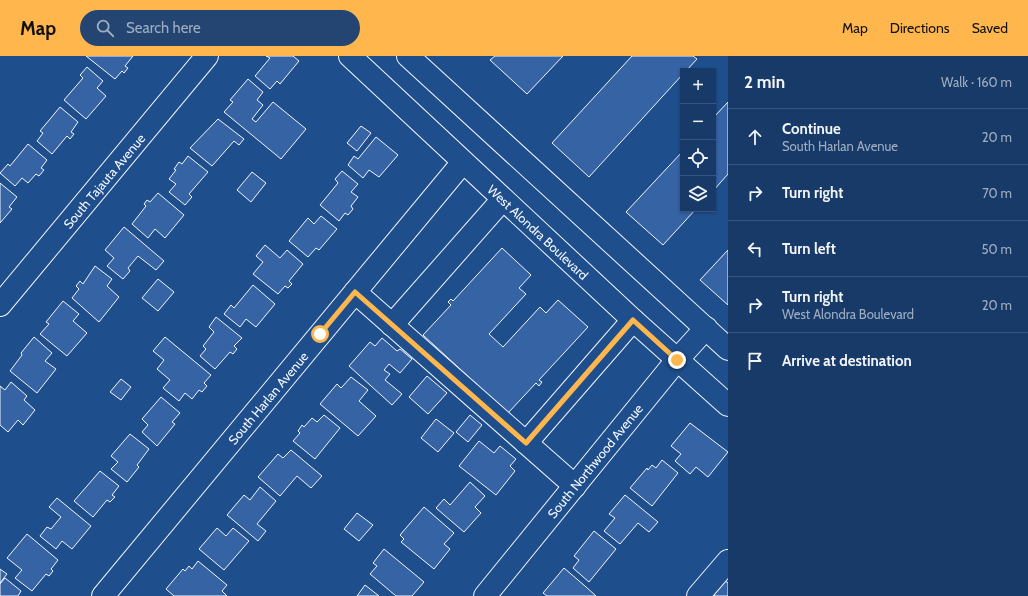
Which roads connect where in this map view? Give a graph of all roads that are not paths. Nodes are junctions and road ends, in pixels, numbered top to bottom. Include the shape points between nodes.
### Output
1 (207, 56) edge
2 (350, 56) edge
3 (408, 56) edge
4 (463, 162) junction
5 (503, 199) junction
6 (355, 292) junction
7 (0, 306) edge
8 (633, 320) junction
9 (392, 325) junction
10 (706, 328) junction
11 (728, 349) edge
12 (677, 360) junction
13 (728, 405) edge
14 (526, 443) junction
15 (575, 486) junction
16 (728, 561) edge
17 (104, 596) edge
18 (485, 596) edge
19 (698, 596) edge

1 - 7 street, South Tajauta Avenue
2 - 4 street, West Alondra Boulevard
3 - 10 street
4 - 5 street, West Alondra Boulevard
4 - 6 street, South Harlan Avenue
5 - 8 street, West Alondra Boulevard
5 - 9 street
6 - 9 street
6 - 17 street, South Harlan Avenue
8 - 12 street, West Alondra Boulevard
8 - 14 street
9 - 14 street
10 - 11 street
10 - 12 street, South Northwood Avenue
12 - 13 street, West Alondra Boulevard
12 - 15 street, South Northwood Avenue
14 - 15 street
15 - 18 street, South Northwood Avenue
16 - 19 street

